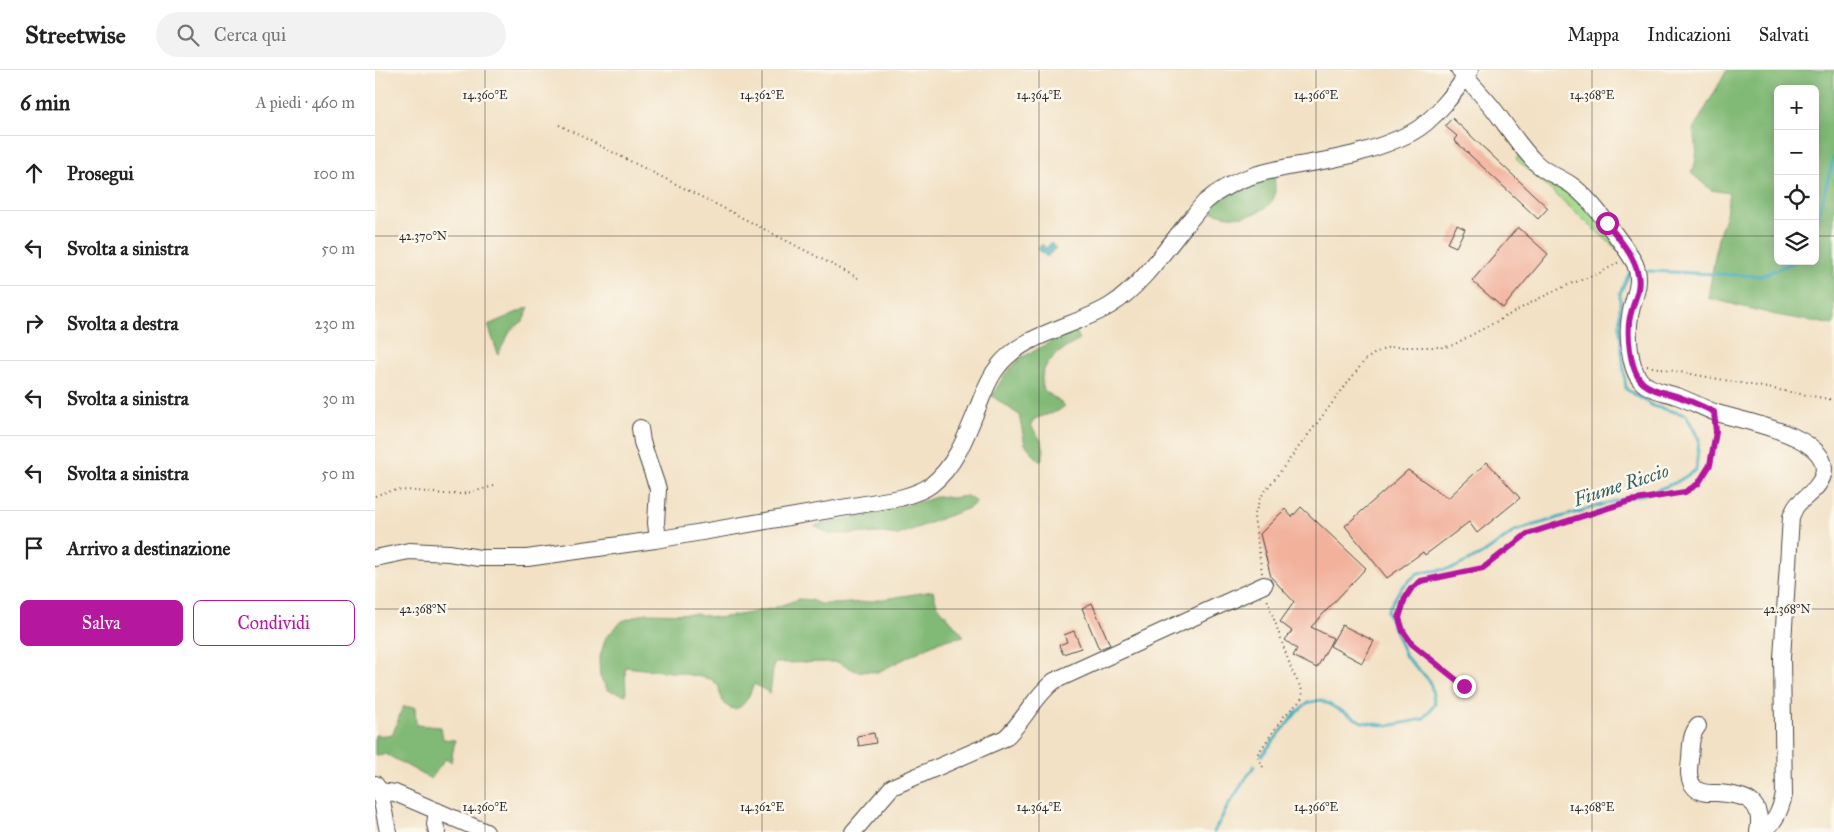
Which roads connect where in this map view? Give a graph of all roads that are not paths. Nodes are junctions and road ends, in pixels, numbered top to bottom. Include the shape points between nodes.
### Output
1 (1465, 72) edge
2 (640, 428) dead end
3 (658, 539) junction
4 (375, 558) edge
5 (1264, 585) road end
6 (1698, 726) dead end
7 (377, 787) edge
8 (437, 811) junction
9 (388, 832) edge
10 (437, 832) edge
11 (486, 832) edge
12 (853, 832) edge
13 (1759, 832) edge
14 (1763, 832) edge

1 - 3 street via 1432,117 1412,132 1358,153 1263,173 1236,182 1205,203 1144,275 1113,304 1025,344 997,367 955,458 930,486 900,498
1 - 14 street via 1524,150 1539,165 1573,186 1588,200 1632,260 1639,276 1629,327 1633,363 1641,382 1714,412 1782,432 1810,446 1823,462 1823,475 1817,486 1797,505 1791,517 1782,658 1784,795 1781,810
2 - 3 street via 658,489
3 - 4 street via 527,558 479,558 409,550
5 - 12 street via 1053,681 1041,691 1018,727 1005,738 892,786
6 - 13 street via 1693,732 1689,775 1694,788 1703,792 1734,794 1750,800 1757,807 1761,820
7 - 8 street
7 - 9 street
8 - 10 street
8 - 11 street

